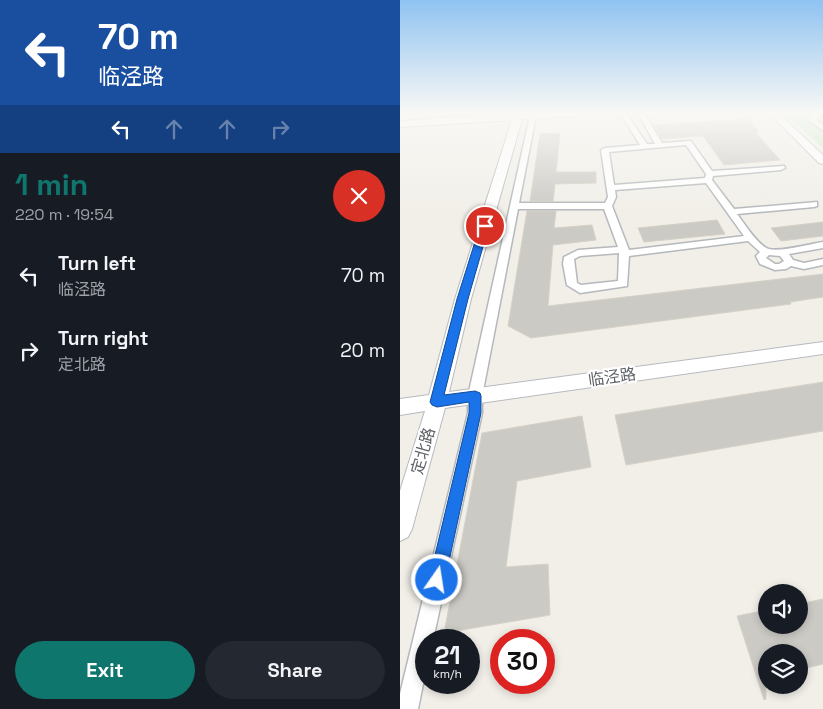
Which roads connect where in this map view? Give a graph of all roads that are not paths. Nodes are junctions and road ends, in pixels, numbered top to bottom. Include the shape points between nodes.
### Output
1 (509, 146) edge
2 (517, 146) edge
3 (652, 146) edge
4 (690, 146) edge
5 (808, 146) edge
6 (645, 147) joint
7 (823, 161) edge
8 (782, 168) dead end
9 (709, 177) junction
10 (611, 188) junction
11 (814, 204) dead end
12 (514, 206) junction
13 (608, 206) junction
14 (731, 212) junction
15 (750, 238) junction
16 (823, 245) edge
17 (624, 252) junction
18 (766, 252) junction
19 (780, 252) junction
20 (790, 262) junction
21 (823, 262) edge
22 (823, 348) edge
23 (475, 396) junction
24 (437, 402) junction
25 (400, 407) edge
26 (400, 529) edge
27 (407, 709) edge

1 - 24 street, 定北路 via 462,299
2 - 12 street
3 - 6 street
4 - 9 street
5 - 7 street
6 - 10 street via 605,150
8 - 9 street
9 - 10 street
9 - 14 street
10 - 13 street via 612,198
11 - 14 street
12 - 13 street
12 - 23 street
13 - 17 street
14 - 15 street
15 - 17 street
15 - 18 street
16 - 19 street
17 - 17 street via 623,284 580,289 572,286 569,257 578,253
18 - 19 street
18 - 20 street via 761,259 771,267 785,267
19 - 20 street
20 - 21 street via 804,266
22 - 23 street, 临泾路
23 - 24 street, 临泾路
23 - 27 street via 475,413
24 - 25 street, 临泾路
24 - 26 street, 定北路

